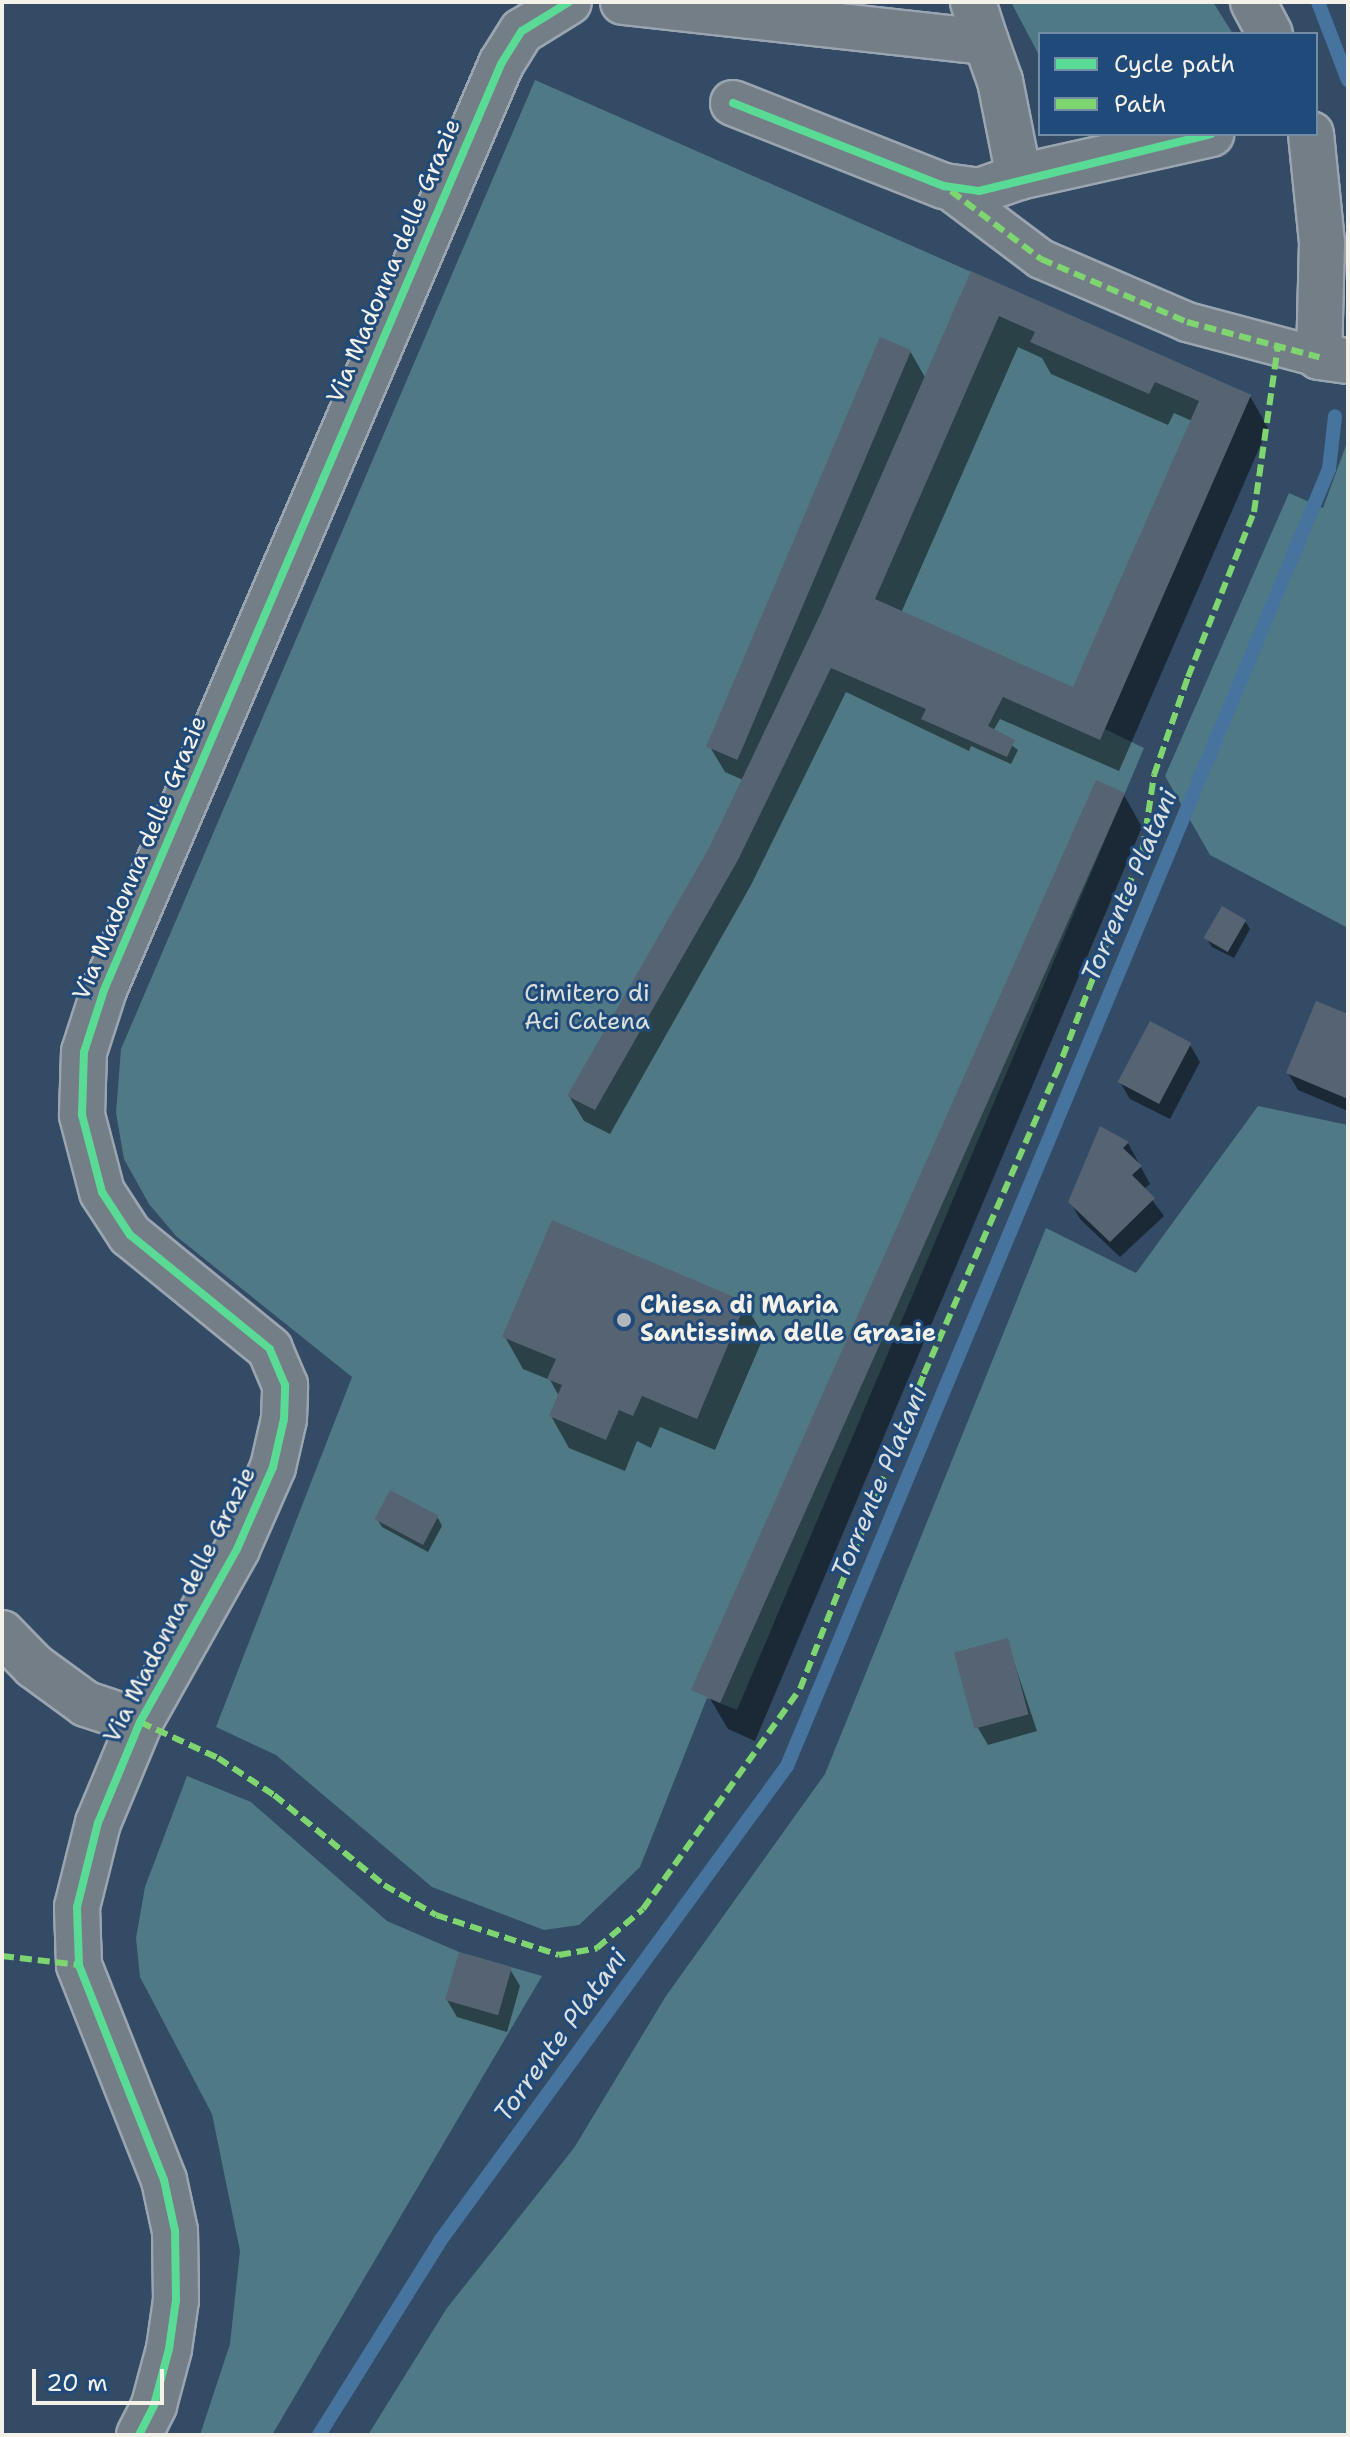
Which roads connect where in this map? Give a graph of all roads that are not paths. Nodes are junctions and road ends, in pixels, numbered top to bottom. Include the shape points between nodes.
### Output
1 (569, 2) edge
2 (623, 2) edge
3 (1253, 2) edge
4 (980, 22) edge
5 (1269, 32) edge
6 (733, 103) dead end
7 (1203, 136) edge
8 (1311, 136) edge
9 (1019, 177) junction
10 (944, 186) junction
11 (1334, 359) edge
12 (2, 1633) edge
13 (140, 1722) junction
14 (139, 2435) edge

1 - 13 street, Via Madonna delle Grazie via 522,31 501,64 104,990 84,1052 82,1115 102,1192 130,1235 270,1349 285,1385 273,1467 237,1549
2 - 4 street
3 - 5 street
4 - 9 street via 1000,81
6 - 10 street
7 - 9 street
8 - 11 street
9 - 10 street via 979,191
10 - 11 street via 1054,265 1187,322
12 - 13 street via 34,1666 86,1704
13 - 14 street, Via Madonna delle Grazie via 98,1823 77,1907 79,1965 164,2180 175,2231 176,2300 169,2349 154,2405

